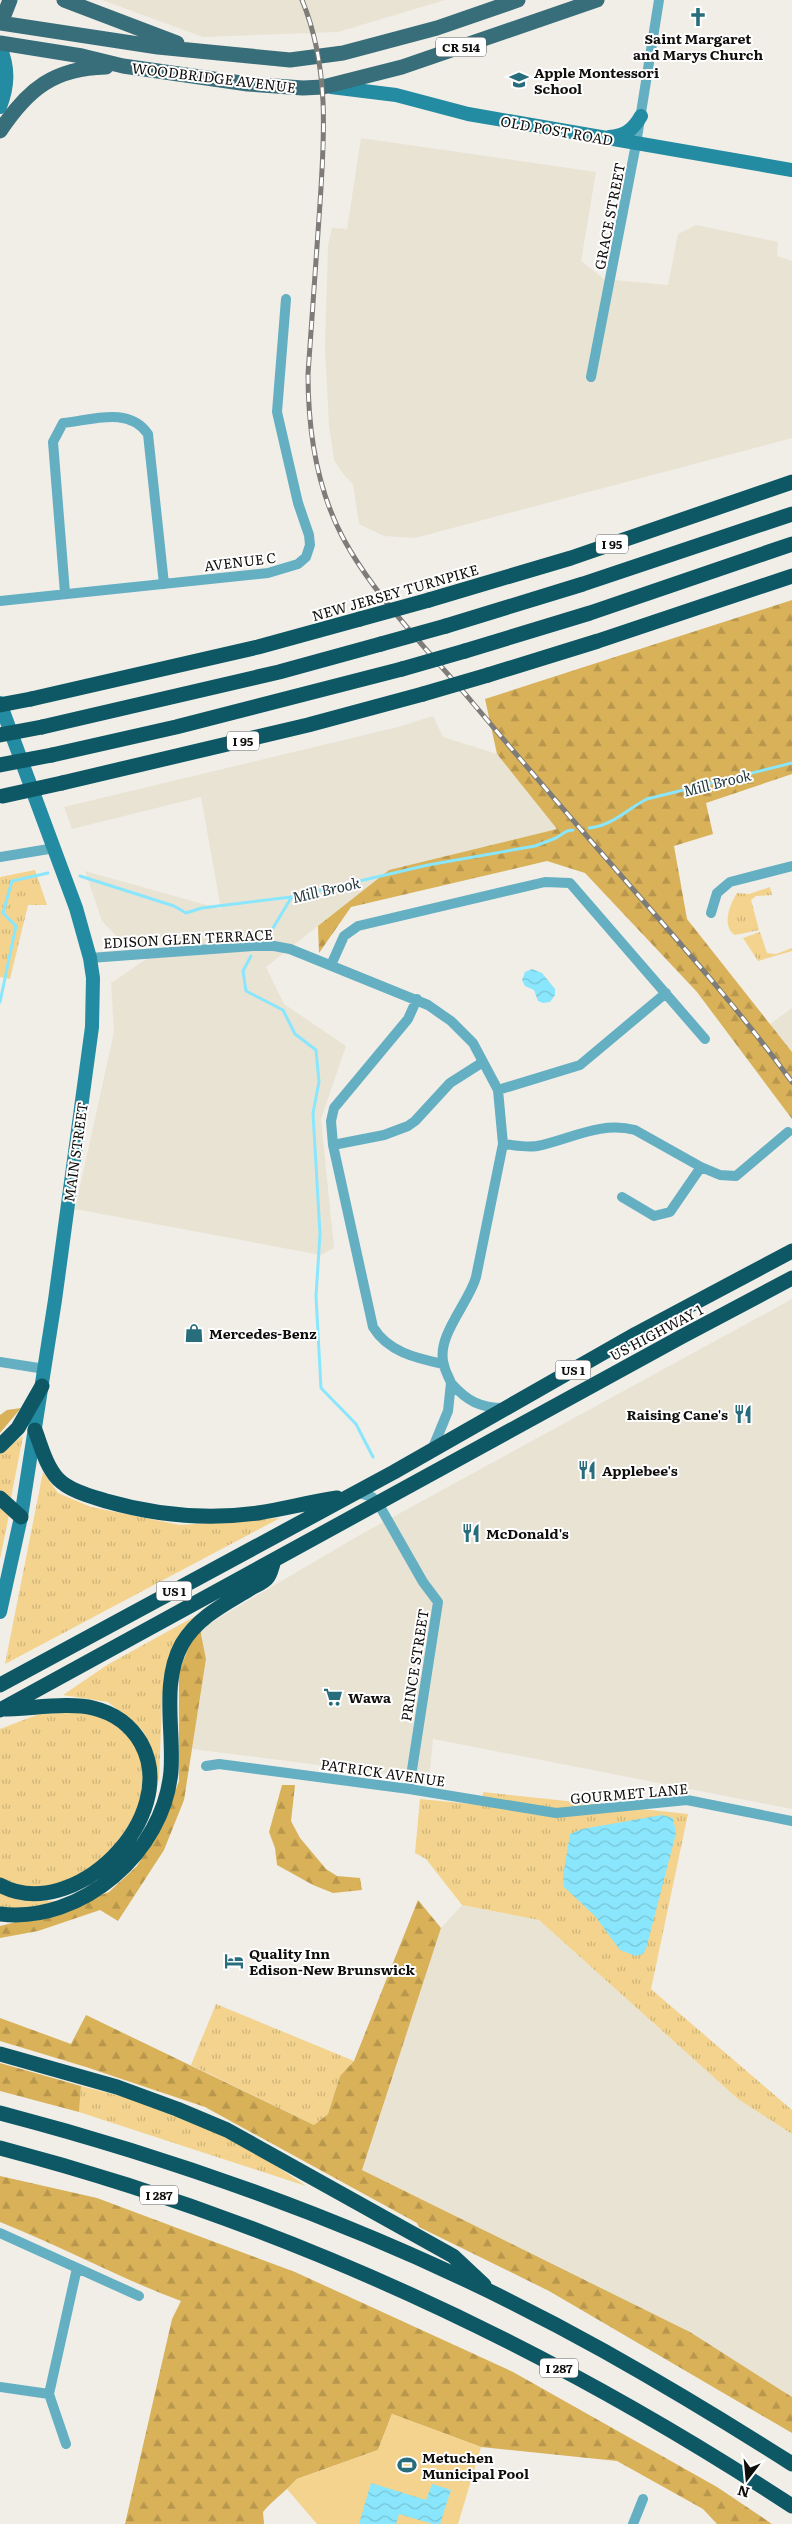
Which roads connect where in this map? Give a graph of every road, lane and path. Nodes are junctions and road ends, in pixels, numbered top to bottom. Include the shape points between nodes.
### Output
1 (10, 0) edge
2 (64, 0) edge
3 (518, 0) edge
4 (597, 0) edge
5 (659, 0) edge
6 (0, 26) edge
7 (0, 45) edge
8 (210, 53) junction
9 (124, 66) junction
10 (323, 87) junction
11 (0, 107) edge
12 (641, 116) junction
13 (0, 131) edge
14 (601, 138) junction
15 (636, 144) junction
16 (792, 170) edge
17 (286, 299) dead end
18 (591, 378) dead end
19 (792, 482) edge
20 (792, 514) edge
21 (792, 544) edge
22 (792, 576) edge
23 (164, 584) junction
24 (66, 593) junction
25 (0, 601) edge
26 (0, 704) edge
27 (0, 735) edge
28 (0, 765) edge
29 (2, 796) edge
30 (55, 848) junction
31 (0, 857) edge
32 (792, 866) edge
33 (711, 912) dead end
34 (90, 958) junction
35 (331, 964) junction
36 (666, 993) junction
37 (417, 999) junction
38 (705, 1039) dead end
39 (484, 1062) junction
40 (498, 1090) junction
41 (788, 1132) dead end
42 (503, 1144) junction
43 (333, 1145) junction
44 (701, 1167) junction
45 (622, 1197) dead end
46 (792, 1251) edge
47 (792, 1278) edge
48 (0, 1362) edge
49 (443, 1364) junction
50 (45, 1369) junction
51 (452, 1383) junction
52 (42, 1386) junction
53 (508, 1408) junction
54 (35, 1430) junction
55 (0, 1446) edge
56 (432, 1450) junction
57 (352, 1494) junction
58 (0, 1498) edge
59 (378, 1503) junction
60 (21, 1517) junction
61 (274, 1560) junction
62 (0, 1612) edge
63 (0, 1684) edge
64 (0, 1709) edge
65 (206, 1766) dead end
66 (409, 1789) junction
67 (556, 1813) joint
68 (792, 1821) edge
69 (0, 1885) edge
70 (4, 1916) edge
71 (0, 2054) edge
72 (0, 2112) edge
73 (0, 2148) edge
74 (0, 2233) edge
75 (77, 2268) junction
76 (139, 2296) dead end
77 (496, 2296) junction
78 (0, 2387) edge
79 (48, 2394) junction
80 (66, 2444) dead end
81 (792, 2464) edge
82 (643, 2499) dead end
83 (792, 2506) edge
84 (633, 2524) edge

1 - 6 main road
2 - 8 main road
3 - 8 main road, WOODBRIDGE AVENUE / CR 514 via 437,28 343,53 290,60
4 - 10 main road, WOODBRIDGE AVENUE / CR 514 via 402,67
5 - 12 street, GRACE STREET
6 - 8 main road, WOODBRIDGE AVENUE / CR 514
7 - 9 main road, WOODBRIDGE AVENUE / CR 514 via 82,56
7 - 11 main road via 7,66 7,82
9 - 10 main road, WOODBRIDGE AVENUE / CR 514 via 268,87
9 - 13 main road via 93,67 56,76 25,98
10 - 14 main road, OLD POST ROAD via 396,95 468,114
12 - 14 main road via 624,134
12 - 15 street, GRACE STREET
14 - 15 main road, OLD POST ROAD
15 - 16 main road, OLD POST ROAD
15 - 18 street, GRACE STREET
17 - 23 street, AVENUE C via 277,412 298,503 310,535 306,557 285,570
19 - 26 highway, NEW JERSEY TURNPIKE / I 95, bridge via 571,558 429,600 248,649
20 - 27 highway, I 95, bridge via 583,584 382,644 260,676
21 - 28 highway, I 95, bridge via 590,613 402,669 176,727
22 - 29 highway, I 95, bridge via 598,641 423,694 308,725
23 - 24 street, AVENUE C
23 - 24 street via 148,434 142,425 120,416 63,424 52,442
24 - 25 street, AVENUE C
26 - 30 main road, MAIN STREET
30 - 31 street
30 - 34 main road, MAIN STREET
32 - 33 street via 730,882 717,893
34 - 35 street, EDISON GLEN TERRACE via 274,946
34 - 50 main road, MAIN STREET via 92,1027
35 - 36 street via 344,936 358,926 545,882 558,882 577,889
35 - 37 street, EDISON GLEN TERRACE
36 - 38 street
36 - 40 street via 580,1065
37 - 39 street, EDISON GLEN TERRACE via 463,1031
37 - 43 street via 408,1019 334,1108 331,1121
39 - 40 street, EDISON GLEN TERRACE
39 - 43 street via 450,1083 408,1126
40 - 42 street, EDISON GLEN TERRACE
41 - 44 street via 736,1176 720,1175
42 - 44 street via 536,1146 595,1129 624,1127 646,1135
42 - 49 street, EDISON GLEN TERRACE via 476,1277 471,1294 452,1325 444,1347
43 - 49 street via 373,1327 395,1348
44 - 45 street via 670,1212 654,1216
46 - 53 highway, US 1 via 636,1334
47 - 59 highway, US HIGHWAY 1 / US 1
48 - 50 street
49 - 51 street
50 - 52 main road, MAIN STREET
51 - 53 street via 474,1404
51 - 56 street via 448,1411
52 - 54 main road, MAIN STREET
52 - 55 highway via 18,1428
53 - 56 highway, US 1
54 - 57 highway via 51,1470 59,1480 95,1498 142,1510 185,1515 233,1515
54 - 60 main road, MAIN STREET
56 - 57 highway, US 1
57 - 59 street via 372,1497
57 - 63 highway, US 1
58 - 60 highway
59 - 61 highway, US 1
59 - 66 street, PRINCE STREET via 438,1602
60 - 62 main road, MAIN STREET
61 - 64 highway, US 1
61 - 70 highway via 268,1578 202,1619 182,1645 171,1677 169,1788 159,1817 140,1848 113,1878 85,1896 48,1909
64 - 69 highway via 65,1705 106,1712 119,1718 136,1736 151,1776 149,1797 141,1819 122,1846 94,1872 65,1888 42,1894 20,1892
65 - 66 street, PATRICK AVENUE via 219,1764
66 - 67 street, PATRICK AVENUE
67 - 68 street, GOURMET LANE via 687,1800
71 - 77 highway via 117,2087 227,2130 453,2256
72 - 77 highway, I 287 via 85,2135 234,2184 388,2245
73 - 83 highway, I 287 via 190,2206 383,2281 480,2326 588,2382
74 - 75 street
75 - 76 street
75 - 79 street
77 - 81 highway, I 287 via 604,2351
78 - 79 street
79 - 80 street
82 - 84 street

